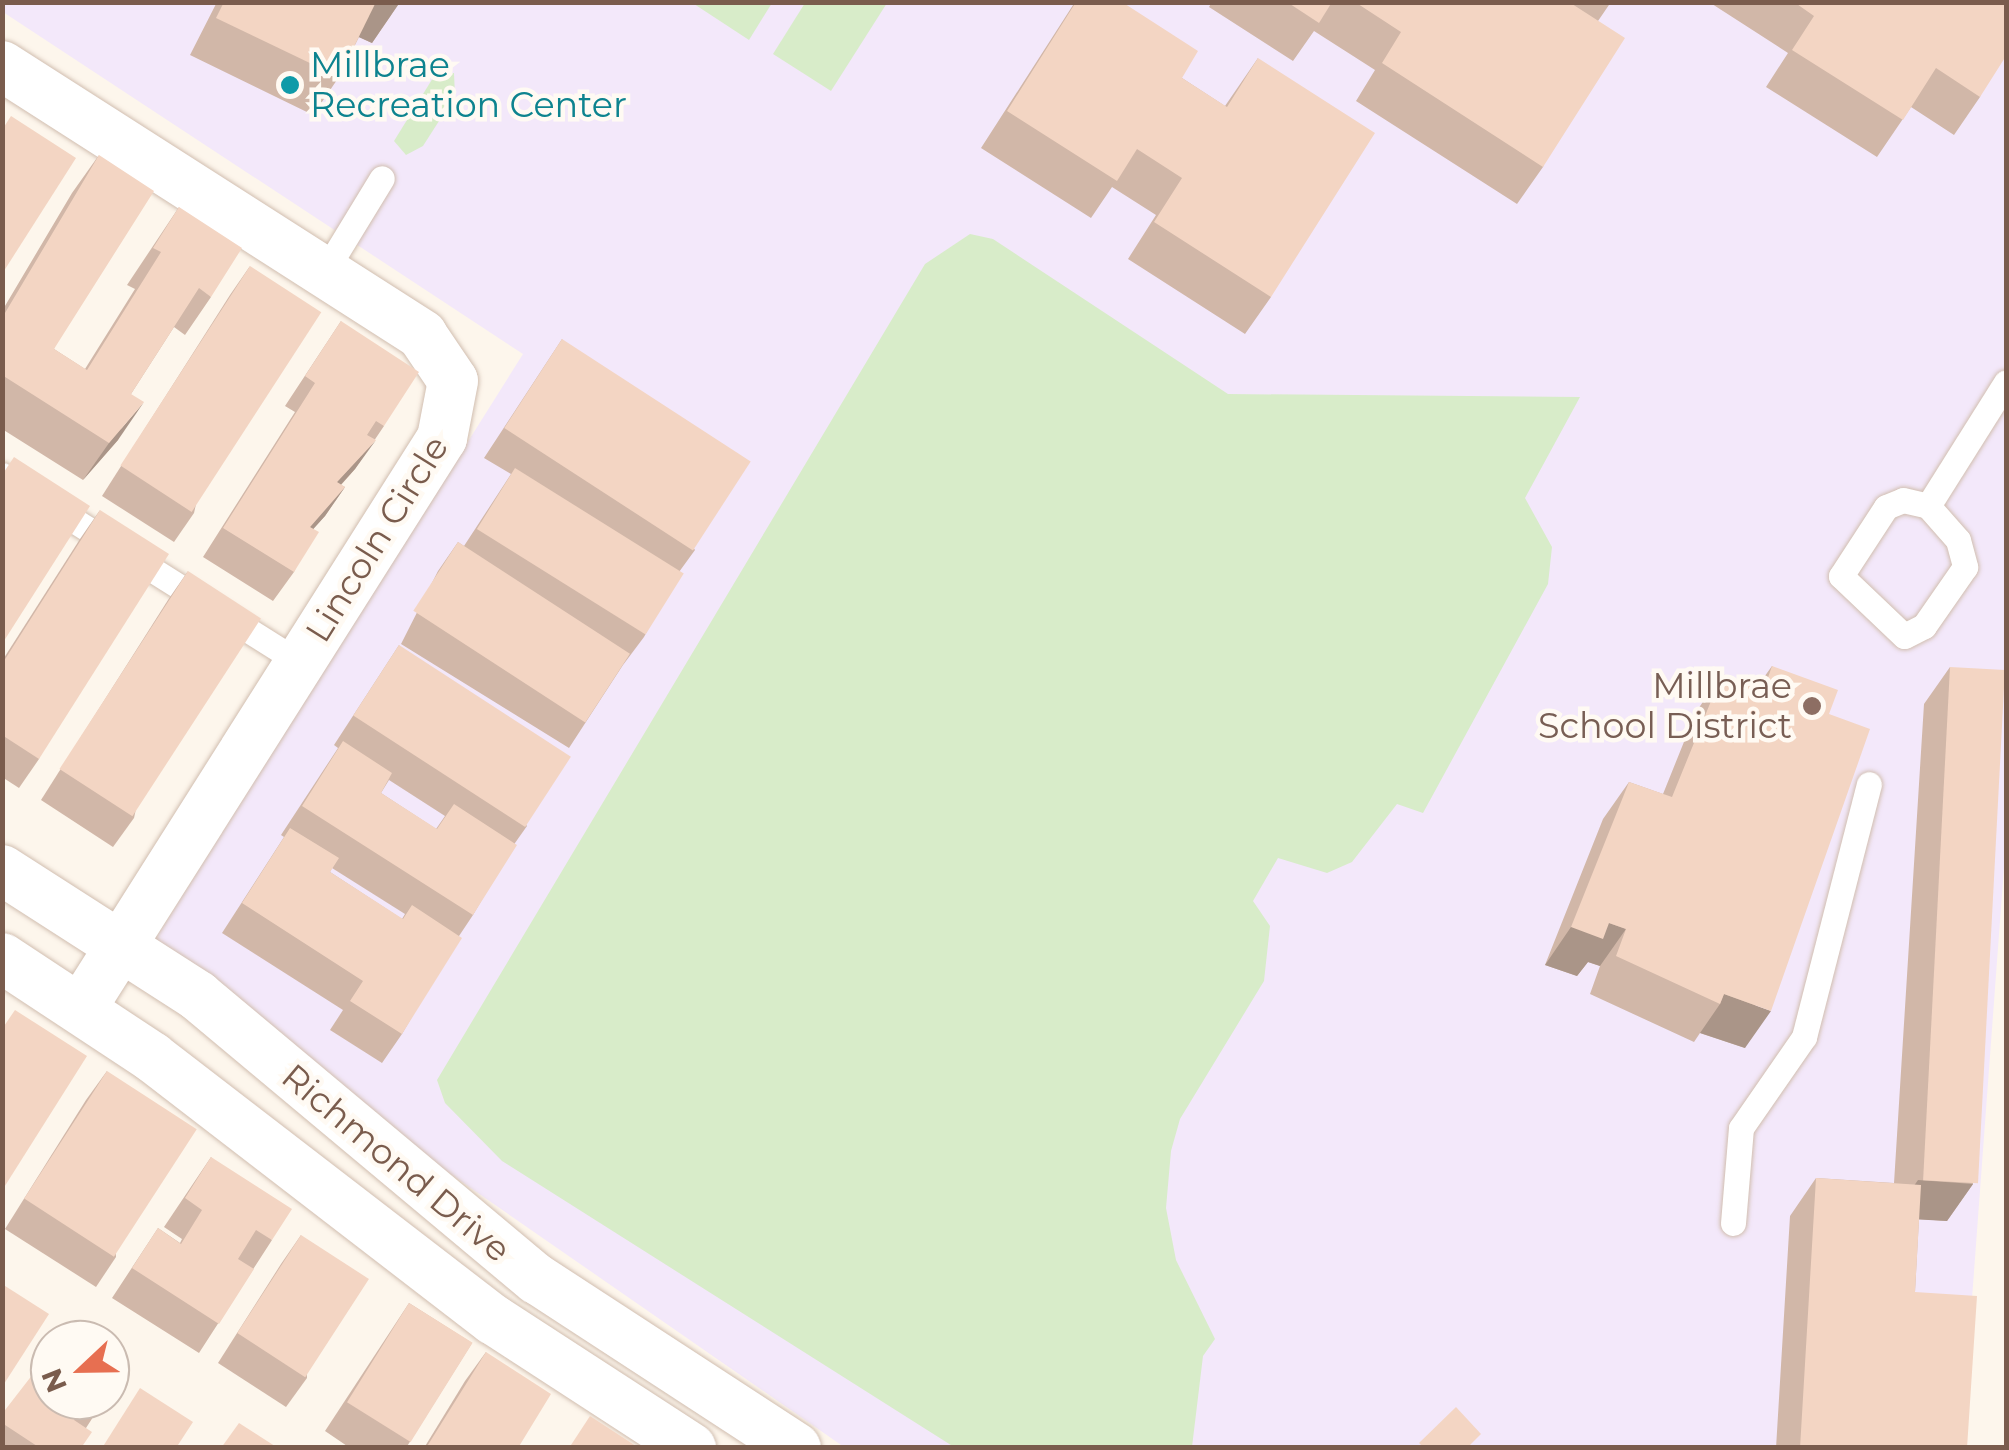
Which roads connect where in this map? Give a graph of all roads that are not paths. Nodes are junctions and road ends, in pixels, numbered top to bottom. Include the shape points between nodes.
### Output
1 (2, 66) edge
2 (382, 178) dead end
3 (326, 268) junction
4 (2006, 382) edge
5 (2, 476) edge
6 (1928, 506) junction
7 (300, 663) junction
8 (1869, 784) dead end
9 (2, 870) edge
10 (122, 944) junction
11 (2, 958) edge
12 (82, 1007) junction
13 (1733, 1223) dead end
14 (691, 1448) edge
15 (796, 1448) edge

1 - 3 street, Lincoln Circle
2 - 3 lane
3 - 7 street, Lincoln Circle via 422,334 453,380 453,411
4 - 6 lane
5 - 7 lane
6 - 6 lane via 1886,507 1842,569 1844,586 1894,636 1924,626 1965,567 1958,540
7 - 10 street, Lincoln Circle
8 - 13 lane via 1804,1037 1742,1128
9 - 10 street, Richmond Drive
10 - 12 street, Lincoln Circle
10 - 15 street, Richmond Drive via 198,996 450,1215
11 - 12 street, Richmond Drive
12 - 14 street, Richmond Drive via 412,1262

